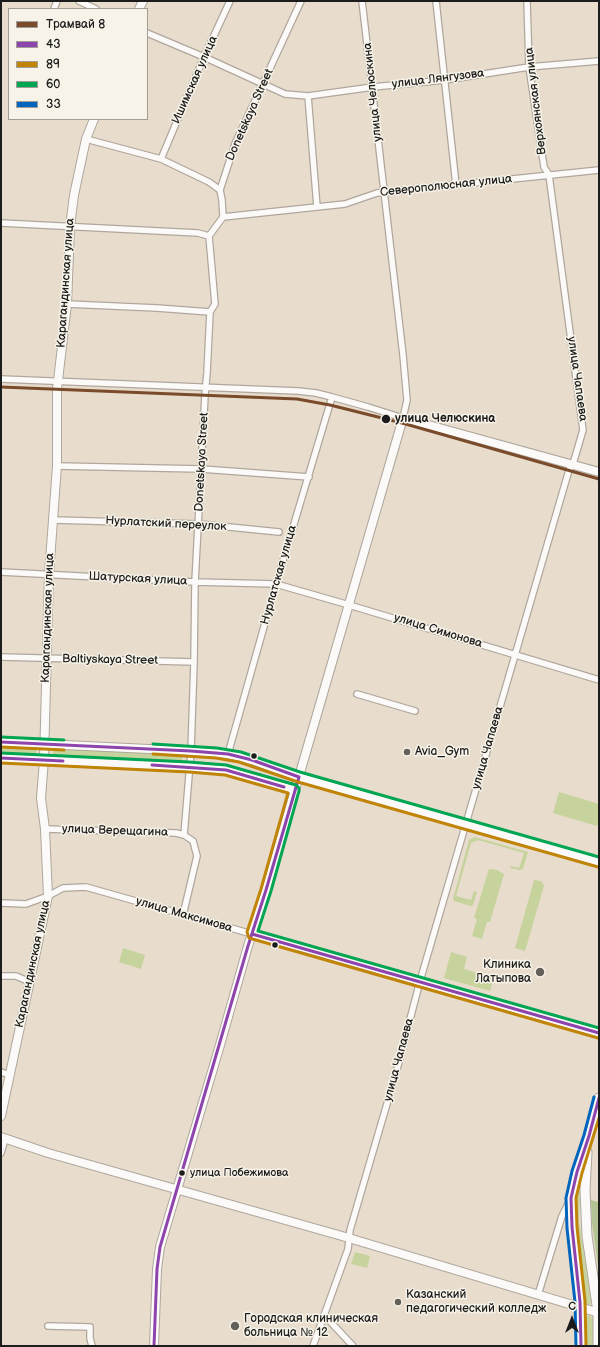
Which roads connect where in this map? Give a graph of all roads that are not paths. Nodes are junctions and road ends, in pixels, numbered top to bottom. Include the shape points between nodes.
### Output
1 (79, 1) edge
2 (230, 1) edge
3 (301, 1) edge
4 (362, 1) edge
5 (436, 1) edge
6 (527, 1) edge
7 (94, 8) edge
8 (148, 32) edge
9 (204, 57) junction
10 (599, 61) edge
11 (529, 67) junction
12 (445, 80) junction
13 (264, 83) junction
14 (373, 87) junction
15 (308, 96) junction
16 (94, 120) edge
17 (86, 139) junction
18 (161, 159) junction
19 (599, 170) edge
20 (549, 175) junction
21 (456, 185) junction
22 (220, 190) junction
23 (384, 192) junction
24 (317, 206) junction
25 (223, 217) junction
26 (1, 223) edge
27 (70, 227) junction
28 (209, 236) junction
29 (67, 304) junction
30 (210, 312) junction
31 (1, 379) edge
32 (58, 382) junction
33 (206, 387) junction
34 (332, 397) junction
35 (403, 418) junction
36 (573, 464) junction
37 (57, 466) junction
38 (202, 469) junction
39 (599, 472) edge
40 (309, 476) junction
41 (53, 520) junction
42 (199, 524) junction
43 (279, 532) dead end
44 (1, 572) edge
45 (49, 574) junction
46 (195, 582) junction
47 (276, 584) junction
48 (349, 604) junction
49 (515, 654) junction
50 (1, 657) edge
51 (46, 659) junction
52 (194, 662) junction
53 (599, 680) edge
54 (357, 694) dead end
55 (415, 711) dead end
56 (1, 742) edge
57 (44, 744) junction
58 (191, 751) junction
59 (228, 754) junction
60 (1, 758) edge
61 (44, 760) junction
62 (189, 767) junction
63 (299, 777) junction
64 (294, 790) junction
65 (466, 824) junction
66 (45, 829) junction
67 (184, 835) junction
68 (599, 862) edge
69 (48, 896) junction
70 (1, 903) edge
71 (183, 915) junction
72 (252, 934) junction
73 (1, 976) edge
74 (420, 981) junction
75 (30, 982) junction
76 (599, 1033) edge
77 (1, 1072) edge
78 (10, 1075) junction
79 (599, 1098) edge
80 (1, 1116) edge
81 (589, 1136) junction
82 (3, 1138) edge
83 (1, 1152) edge
84 (177, 1189) junction
85 (571, 1198) junction
86 (349, 1238) junction
87 (538, 1295) junction
88 (580, 1307) junction
89 (598, 1312) edge
90 (324, 1315) junction
91 (48, 1326) dead end
92 (92, 1346) edge
93 (154, 1346) edge
94 (313, 1346) edge
95 (353, 1346) edge
96 (581, 1346) edge
97 (598, 1346) edge

1 - 7 street
2 - 9 street, Ишимская улица
3 - 13 street, Donetskaya Street
4 - 14 street, улица Челюскина
5 - 12 street
6 - 11 street, Верхоянская улица
8 - 9 street, улица Лянгузова
9 - 13 street, улица Лянгузова
9 - 18 street, Ишимская улица
10 - 11 street, улица Лянгузова
11 - 12 street, улица Лянгузова
11 - 20 street, Верхоянская улица via 544,168
12 - 14 street, улица Лянгузова
12 - 21 street
13 - 15 street, улица Лянгузова via 285,94
13 - 22 street, Donetskaya Street via 235,144
14 - 15 street, улица Лянгузова
14 - 23 street, улица Челюскина
15 - 24 street
16 - 17 street, Карагандинская улица
17 - 18 street
17 - 27 street, Карагандинская улица
18 - 22 street via 210,182
19 - 20 street, Северополюсная улица
20 - 21 street, Северополюсная улица
20 - 36 street, улица Чапаева via 584,430
21 - 23 street, Северополюсная улица
22 - 25 street, Donetskaya Street
23 - 24 street, Северополюсная улица via 345,204
23 - 35 street, улица Челюскина via 407,400
24 - 25 street, Северополюсная улица
25 - 28 street
26 - 27 street
27 - 28 street via 198,233
27 - 29 street, Карагандинская улица
28 - 30 street, Donetskaya Street via 215,304
29 - 30 street
29 - 32 street, Карагандинская улица
30 - 33 street, Donetskaya Street
31 - 32 street
32 - 33 street
32 - 37 street, Карагандинская улица
33 - 34 street via 298,391
33 - 38 street, Donetskaya Street
34 - 35 street
34 - 40 street, Нурлатская улица
35 - 36 street
35 - 48 street, улица Челюскина
36 - 39 street
36 - 49 street, улица Чапаева via 569,470
37 - 38 street
37 - 41 street, Карагандинская улица
38 - 40 street
38 - 42 street, Donetskaya Street
40 - 47 street, Нурлатская улица
41 - 42 street, Нурлатский переулок
41 - 45 street, Карагандинская улица
42 - 43 street, Нурлатский переулок
42 - 46 street, Donetskaya Street
44 - 45 street, Шатурская улица
45 - 46 street, Шатурская улица
45 - 51 street, Карагандинская улица
46 - 47 street, Шатурская улица
46 - 52 street, Donetskaya Street
47 - 48 street, улица Симонова
47 - 59 street, Нурлатская улица
48 - 49 street, улица Симонова
48 - 63 street, улица Челюскина
49 - 53 street, улица Симонова
49 - 65 street, улица Чапаева
50 - 51 street, Baltiyskaya Street
51 - 52 street, Baltiyskaya Street
51 - 57 street, Карагандинская улица
52 - 58 street, Donetskaya Street
54 - 55 street
56 - 57 street
57 - 58 street
57 - 61 street, Карагандинская улица
58 - 59 street
58 - 62 street, Donetskaya Street
59 - 63 street
60 - 61 street
61 - 62 street
61 - 66 street, Карагандинская улица via 41,798
62 - 64 street via 226,770
62 - 67 street, Donetskaya Street
63 - 64 street, улица Челюскина
63 - 65 street
64 - 72 street, улица Челюскина
65 - 68 street
65 - 74 street, улица Чапаева
66 - 67 street, улица Верещагина
66 - 69 street, Карагандинская улица
67 - 71 street via 193,841 197,856
69 - 70 street, улица Максимова via 26,904
69 - 71 street, улица Максимова via 63,888 86,887
69 - 75 street, Карагандинская улица
71 - 72 street, улица Максимова
72 - 74 street, улица Максимова
72 - 84 street, улица Челюскина
73 - 75 street via 16,976
74 - 76 street, улица Максимова
74 - 86 street, улица Чапаева
75 - 78 street, Карагандинская улица
77 - 78 street
78 - 80 street, Карагандинская улица
79 - 81 main road
81 - 85 main road
81 - 89 main road via 586,1164 587,1236
82 - 83 street
82 - 84 street
84 - 86 street
84 - 93 street, улица Челюскина via 160,1247
85 - 87 street via 562,1216
85 - 88 main road
86 - 87 street
86 - 90 street, улица Чапаева via 348,1249
87 - 88 street
88 - 89 street
88 - 96 main road
89 - 97 main road
90 - 94 street, улица Чапаева
90 - 95 street
91 - 92 street via 90,1327

